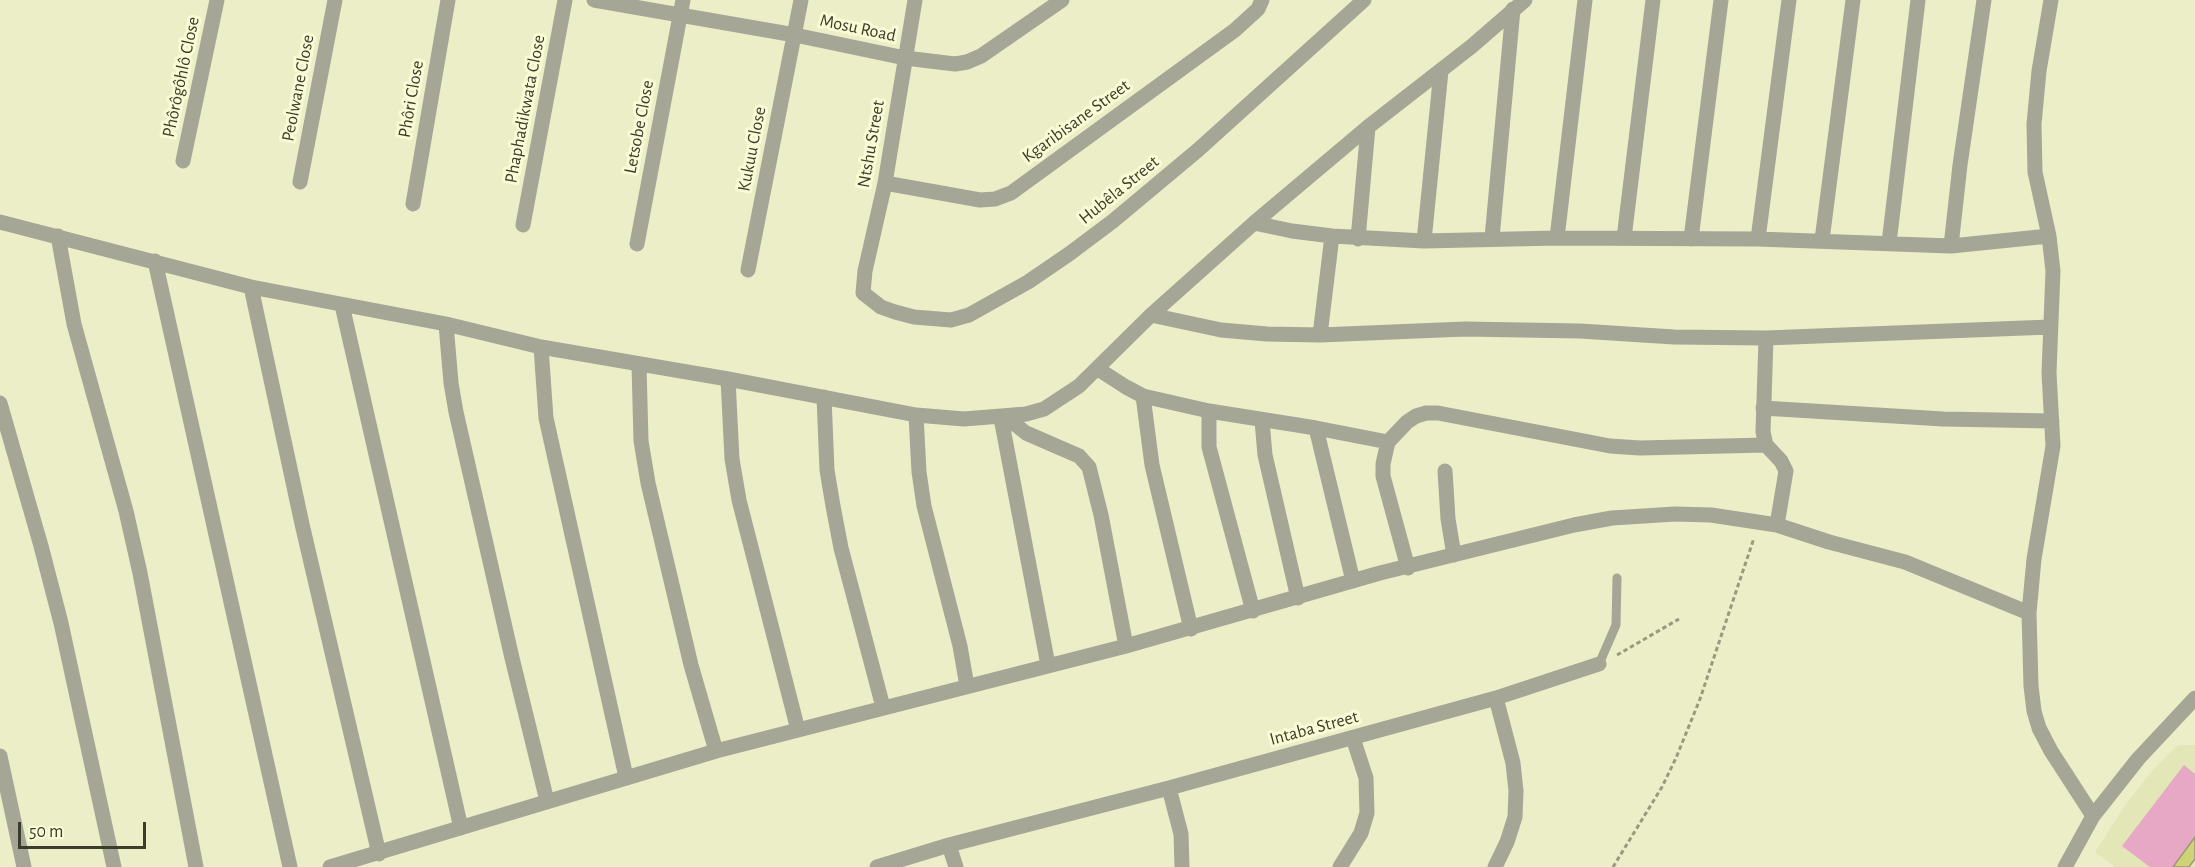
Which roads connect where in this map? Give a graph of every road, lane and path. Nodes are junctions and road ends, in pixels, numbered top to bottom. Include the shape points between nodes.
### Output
1 (217, 0) edge
2 (335, 0) edge
3 (448, 0) edge
4 (565, 0) edge
5 (594, 0) edge
6 (683, 0) edge
7 (801, 0) edge
8 (915, 0) edge
9 (1035, 0) edge
10 (1062, 0) edge
11 (1262, 0) edge
12 (1364, 0) edge
13 (1585, 0) edge
14 (1653, 0) edge
15 (1721, 0) edge
16 (1789, 0) edge
17 (1853, 0) edge
18 (1918, 0) edge
19 (1984, 0) edge
20 (2051, 0) edge
21 (1519, 4) edge
22 (680, 16) junction
23 (1039, 17) junction
24 (795, 35) junction
25 (905, 58) junction
26 (1441, 71) junction
27 (1368, 127) junction
28 (183, 161) dead end
29 (300, 182) dead end
30 (885, 183) junction
31 (412, 204) dead end
32 (0, 222) edge
33 (1254, 223) junction
34 (523, 225) dead end
35 (58, 236) junction
36 (1332, 236) junction
37 (2049, 236) junction
38 (1492, 238) junction
39 (1557, 238) junction
40 (1624, 238) junction
41 (1358, 239) junction
42 (1691, 239) junction
43 (1758, 239) junction
44 (1822, 240) junction
45 (1424, 241) junction
46 (1889, 243) junction
47 (637, 244) dead end
48 (1951, 246) junction
49 (154, 261) junction
50 (748, 270) dead end
51 (250, 287) junction
52 (863, 293) joint
53 (342, 305) junction
54 (1151, 315) junction
55 (446, 324) junction
56 (2049, 327) junction
57 (1320, 335) junction
58 (1766, 338) junction
59 (542, 347) junction
60 (639, 365) junction
61 (1098, 369) junction
62 (728, 379) junction
63 (1143, 396) junction
64 (824, 397) junction
65 (0, 403) edge
66 (1763, 408) junction
67 (1209, 411) junction
68 (916, 416) junction
69 (1004, 417) junction
70 (1262, 421) junction
71 (2052, 421) junction
72 (1316, 428) junction
73 (1388, 442) junction
74 (1766, 445) junction
75 (1445, 471) dead end
76 (1760, 522) junction
77 (1777, 525) junction
78 (1454, 555) junction
79 (1408, 568) junction
80 (1617, 578) dead end
81 (1353, 581) junction
82 (1298, 598) junction
83 (1253, 611) junction
84 (2029, 613) junction
85 (1679, 620) dead end
86 (1191, 629) junction
87 (1126, 646) junction
88 (1599, 664) junction
89 (1048, 665) junction
90 (967, 686) junction
91 (1496, 698) junction
92 (2195, 698) edge
93 (884, 707) junction
94 (798, 730) junction
95 (1353, 738) junction
96 (716, 751) junction
97 (0, 756) edge
98 (626, 777) junction
99 (1169, 788) junction
100 (548, 801) junction
101 (2093, 816) junction
102 (460, 828) junction
103 (949, 845) junction
104 (379, 854) junction
105 (24, 867) edge
106 (114, 867) edge
107 (196, 867) edge
108 (290, 867) edge
109 (330, 867) edge
110 (877, 867) edge
111 (956, 867) edge
112 (1182, 867) edge
113 (1340, 867) edge
114 (1495, 867) edge
115 (1613, 867) edge
116 (2065, 867) edge

1 - 28 street, Phôrôgôhlô Close
2 - 29 street, Peolwane Close
3 - 31 street, Phôri Close
4 - 34 street, Phaphadikwata Close
5 - 22 street, Mosu Road
6 - 22 street, Letsobe Close
7 - 24 street, Kukuu Close
8 - 25 street, Ntshu Street
9 - 23 street
10 - 23 street, Mosu Road
11 - 30 street, Kgaribisane Street via 1235,30 1011,193 980,200
12 - 52 street, Hubêla Street via 1148,193 1069,254 997,300 951,320 914,317 881,307
13 - 39 street
14 - 40 street
15 - 42 street
16 - 43 street
17 - 44 street
18 - 46 street
19 - 48 street
20 - 37 street via 2034,124 2035,172
21 - 26 street
21 - 38 street
22 - 24 street, Mosu Road
22 - 47 street, Letsobe Close
23 - 25 street, Mosu Road via 968,62
24 - 25 street, Mosu Road
24 - 50 street, Kukuu Close
25 - 30 street, Ntshu Street
26 - 27 street
26 - 45 street
27 - 33 street
27 - 41 street
30 - 52 street, Ntshu Street via 864,271
32 - 35 street
33 - 36 street
33 - 54 street
35 - 49 street
35 - 107 street via 74,324 140,573
36 - 41 street
36 - 57 street
37 - 48 street
37 - 56 street via 2053,271
38 - 39 street
38 - 45 street
39 - 40 street
40 - 42 street
41 - 45 street
42 - 43 street
43 - 44 street
44 - 46 street
46 - 48 street
49 - 51 street
49 - 108 street
51 - 53 street
51 - 104 street
53 - 55 street
53 - 102 street
54 - 57 street via 1221,330
54 - 61 street
55 - 59 street
55 - 100 street via 456,412
56 - 58 street
56 - 71 street
57 - 58 street via 1465,329
58 - 66 street
59 - 60 street
59 - 98 street via 546,418
60 - 62 street
60 - 96 street via 641,441 648,483
61 - 63 street
61 - 69 street via 1044,410
62 - 64 street
62 - 94 street via 732,459 739,500
63 - 67 street
63 - 86 street via 1152,465
64 - 68 street
64 - 93 street via 832,506
65 - 106 street via 61,623
66 - 71 street
66 - 74 street
67 - 70 street
67 - 83 street via 1209,447
68 - 69 street
68 - 90 street via 924,506
69 - 87 street via 1026,433 1079,456 1089,467
69 - 89 street
70 - 72 street
70 - 82 street via 1265,455
71 - 84 street via 2053,446
72 - 73 street
72 - 81 street
73 - 74 street via 1416,416 1438,413 1610,446
73 - 79 street via 1383,476
74 - 77 street via 1786,471
75 - 78 street
76 - 77 street
76 - 78 street via 1684,514 1621,517
76 - 115 path via 1676,758
77 - 84 street via 1905,562
78 - 79 street
79 - 81 street
80 - 88 lane via 1616,625
81 - 82 street
82 - 83 street
83 - 86 street
84 - 101 street via 2031,686 2039,728
85 - 88 path
86 - 87 street
87 - 89 street
88 - 91 street, Intaba Street
89 - 90 street
90 - 93 street
91 - 95 street, Intaba Street
91 - 114 street via 1516,791 1515,817
92 - 101 street via 2138,759
93 - 94 street
94 - 96 street
95 - 99 street, Intaba Street
95 - 113 street via 1366,778 1367,813 1361,833
96 - 98 street
97 - 105 street
98 - 100 street
99 - 103 street, Intaba Street
99 - 112 street via 1183,850
100 - 102 street
101 - 116 street
102 - 104 street
103 - 110 street, Intaba Street
103 - 111 street
104 - 109 street

